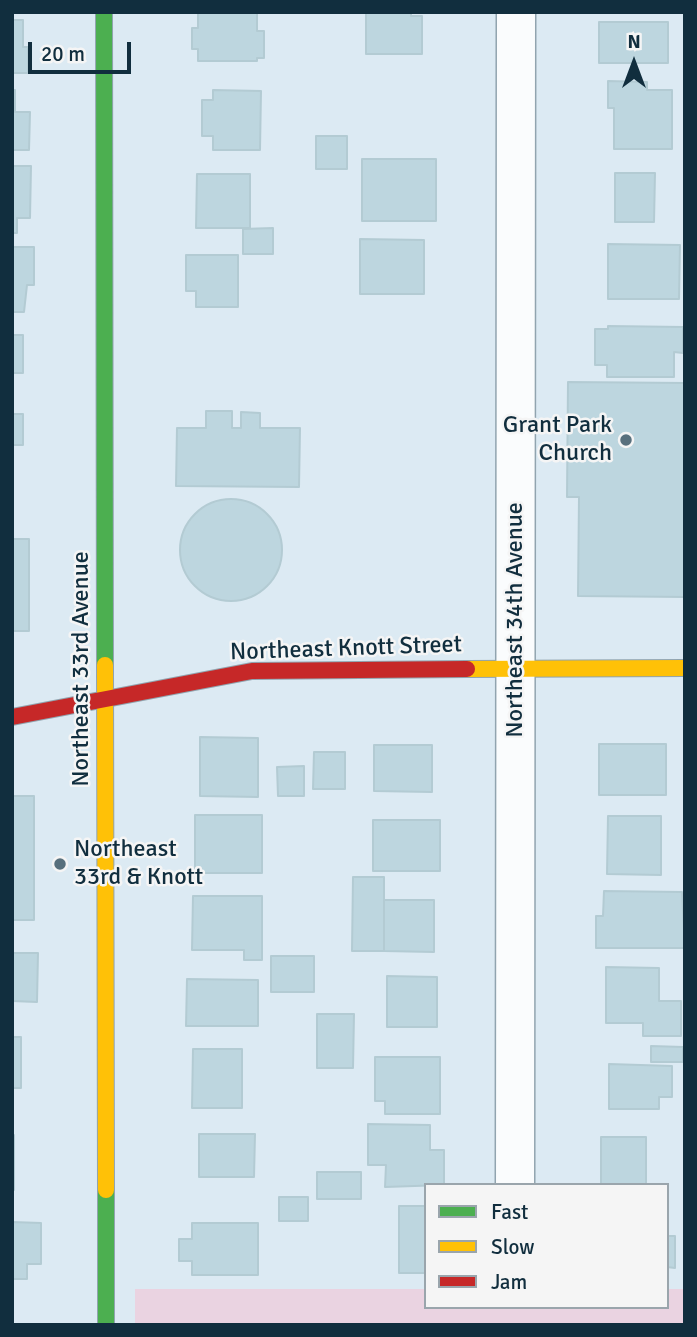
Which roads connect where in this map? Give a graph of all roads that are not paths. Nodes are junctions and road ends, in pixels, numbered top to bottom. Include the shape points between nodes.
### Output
1 (104, 12) edge
2 (516, 12) edge
3 (516, 667) junction
4 (685, 668) edge
5 (104, 698) junction
6 (12, 717) edge
7 (515, 1183) edge
8 (106, 1325) edge

1 - 5 main road, Northeast 33rd Avenue
2 - 3 street, Northeast 34th Avenue
3 - 4 main road, Northeast Knott Street
3 - 5 main road, Northeast Knott Street via 252,671
3 - 7 street, Northeast 34th Avenue
5 - 6 main road, Northeast Knott Street
5 - 8 main road, Northeast 33rd Avenue

